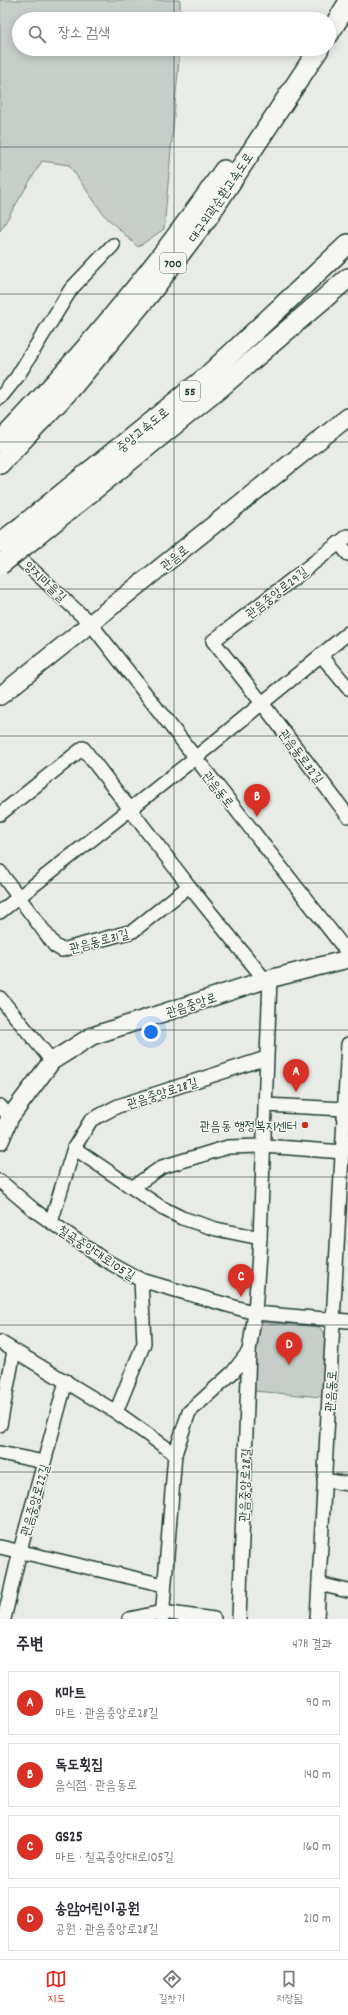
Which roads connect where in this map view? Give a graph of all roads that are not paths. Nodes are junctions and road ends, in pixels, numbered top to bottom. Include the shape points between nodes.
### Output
1 (334, 0) edge
2 (348, 3) edge
3 (327, 12) edge
4 (336, 23) edge
5 (300, 56) edge
6 (314, 56) edge
7 (348, 244) edge
8 (113, 245) dead end
9 (348, 278) edge
10 (0, 398) edge
11 (348, 417) edge
12 (0, 442) edge
13 (2, 462) edge
14 (27, 532) junction
15 (0, 539) edge
16 (344, 539) edge
17 (0, 543) edge
18 (348, 554) edge
19 (0, 565) edge
20 (91, 624) junction
21 (348, 633) edge
22 (213, 641) joint
23 (321, 655) junction
24 (348, 688) edge
25 (0, 696) edge
26 (262, 703) junction
27 (195, 758) junction
28 (129, 809) junction
29 (345, 813) edge
30 (0, 814) edge
31 (0, 872) edge
32 (189, 886) junction
33 (18, 897) junction
34 (0, 912) edge
35 (348, 953) edge
36 (348, 959) edge
37 (267, 979) junction
38 (0, 998) edge
39 (348, 1044) edge
40 (266, 1058) junction
41 (52, 1061) junction
42 (265, 1105) junction
43 (345, 1109) junction
44 (5, 1111) edge
45 (346, 1124) edge
46 (0, 1141) edge
47 (264, 1146) junction
48 (74, 1148) junction
49 (343, 1152) junction
50 (0, 1181) edge
51 (133, 1187) junction
52 (51, 1222) junction
53 (260, 1238) junction
54 (140, 1280) junction
55 (255, 1313) junction
56 (334, 1320) junction
57 (348, 1321) edge
58 (0, 1342) edge
59 (14, 1351) junction
60 (249, 1351) junction
61 (66, 1381) junction
62 (116, 1412) junction
63 (0, 1425) edge
64 (0, 1453) edge
65 (175, 1454) junction
66 (44, 1462) junction
67 (324, 1480) junction
68 (348, 1484) edge
69 (0, 1547) edge
70 (20, 1551) junction
71 (319, 1584) junction
72 (164, 1585) junction
73 (348, 1591) edge
74 (162, 1616) edge
75 (4, 1619) edge
76 (129, 1619) edge
77 (214, 1619) edge
78 (239, 1619) edge
79 (317, 1619) edge

1 - 3 highway
2 - 4 highway
5 - 12 highway, 대구외곽순환고속도로 / 700 via 270,104 214,184 154,264 111,318
6 - 13 highway, 대구외곽순환고속도로 / 700 via 208,217 149,296 70,390
7 - 14 highway, 중앙고속도로 / 55 via 205,378
8 - 10 street via 71,289 17,377
9 - 14 highway, 중앙고속도로 / 55 via 220,388
11 - 20 main road, 관음로
14 - 17 highway, 중앙고속도로 / 55, bridge
14 - 19 highway, 중앙고속도로 / 55, bridge
15 - 20 street, 양지마을길
16 - 18 street, 관음중앙로29길
16 - 22 street, 관음중앙로29길
20 - 25 main road, 관음로
20 - 27 street, 관음동로
21 - 23 street
22 - 26 street, 관음동로32길
23 - 24 street
23 - 26 street
26 - 27 street
26 - 29 street, 관음동로32길
27 - 28 street
27 - 35 street, 관음동로
28 - 30 street via 83,748
28 - 32 street
28 - 33 street
31 - 33 street, 관음동로31길
32 - 33 street, 관음동로31길 via 133,931 62,950 55,946
32 - 37 street
33 - 34 street
36 - 37 main road, 관음중앙로
37 - 40 street, 관음중앙로28길
37 - 41 main road, 관음중앙로 via 92,1036
38 - 41 street
39 - 43 street, 관음동로
40 - 42 street, 관음중앙로28길
40 - 48 street, 관음중앙로28길 via 118,1106 90,1120
41 - 44 main road, 관음중앙로
42 - 43 street
42 - 47 street, 관음중앙로28길
43 - 45 street, 관음동로
44 - 46 main road, 관음중앙로
45 - 49 street, 관음동로
47 - 49 street
47 - 51 street via 228,1147 162,1167
47 - 53 street, 관음중앙로28길
48 - 51 street
48 - 52 street, 관음중앙로28길
49 - 56 street, 관음동로
50 - 52 street, 칠곡중앙대로105길
51 - 53 street via 162,1208 182,1218 216,1229
52 - 54 street, 칠곡중앙대로105길
53 - 55 street, 관음중앙로28길
54 - 55 street, 칠곡중앙대로105길
54 - 62 street via 144,1343
55 - 56 street, 칠곡중앙대로105길
55 - 60 street, 관음중앙로28길
56 - 57 street, 칠곡중앙대로105길
56 - 67 street, 관음동로
58 - 59 street
59 - 61 street
59 - 63 street
60 - 65 street, 관음중앙로28길 via 233,1372 189,1412
60 - 78 street, 관음중앙로28길
61 - 62 street
61 - 66 street, 관음중앙로22길
62 - 65 street
64 - 66 street
65 - 72 street, 관음중앙로28길
66 - 70 street, 관음중앙로22길
67 - 68 street
67 - 71 street, 관음동로
69 - 70 street
70 - 72 street
70 - 75 street, 관음중앙로22길
71 - 73 street
71 - 79 street, 관음동로
72 - 74 street, 관음중앙로28길
74 - 76 street
74 - 77 street

